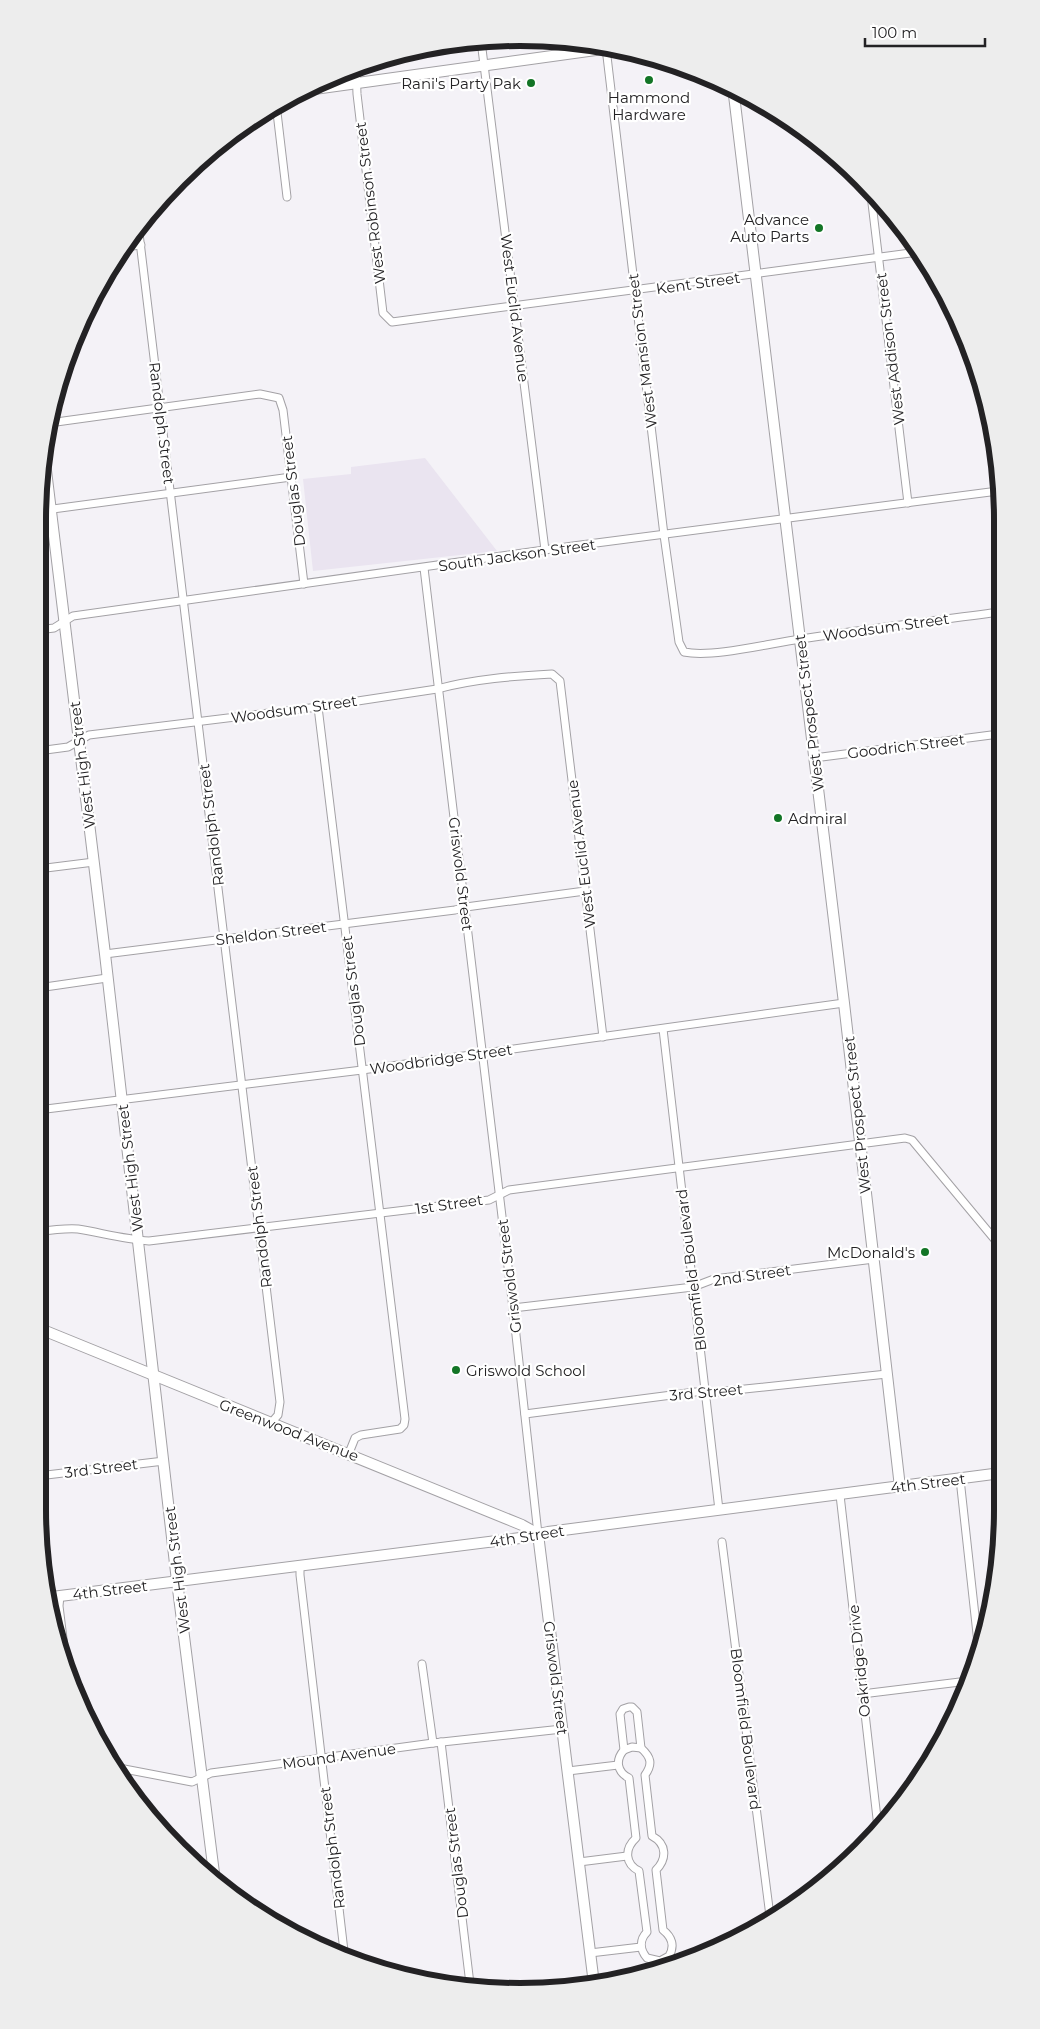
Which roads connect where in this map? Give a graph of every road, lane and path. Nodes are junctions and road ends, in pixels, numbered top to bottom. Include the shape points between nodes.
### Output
1 (482, 48) edge
2 (587, 51) edge
3 (608, 54) edge
4 (485, 66) junction
5 (357, 75) edge
6 (358, 83) junction
7 (327, 87) edge
8 (734, 97) edge
9 (277, 114) edge
10 (287, 197) dead end
11 (872, 204) edge
12 (140, 238) edge
13 (141, 245) junction
14 (134, 246) edge
15 (911, 253) edge
16 (880, 258) junction
17 (755, 275) junction
18 (635, 291) junction
19 (514, 307) junction
20 (389, 320) joint
21 (160, 407) junction
22 (56, 422) edge
23 (291, 477) junction
24 (48, 483) edge
25 (993, 492) edge
26 (171, 493) junction
27 (908, 503) junction
28 (51, 509) junction
29 (46, 510) edge
30 (785, 519) junction
31 (664, 535) junction
32 (545, 550) junction
33 (424, 568) junction
34 (304, 584) junction
35 (183, 600) junction
36 (994, 613) edge
37 (65, 622) junction
38 (46, 629) edge
39 (800, 639) junction
40 (684, 652) joint
41 (552, 674) joint
42 (437, 689) junction
43 (318, 707) junction
44 (198, 722) junction
45 (994, 735) edge
46 (79, 740) junction
47 (46, 750) edge
48 (814, 758) junction
49 (94, 862) junction
50 (46, 868) edge
51 (585, 891) junction
52 (466, 907) junction
53 (345, 924) junction
54 (225, 939) junction
55 (105, 954) junction
56 (108, 978) junction
57 (46, 987) edge
58 (844, 1004) junction
59 (663, 1030) junction
60 (603, 1037) junction
61 (483, 1054) junction
62 (362, 1070) junction
63 (242, 1085) junction
64 (122, 1099) junction
65 (46, 1109) edge
66 (859, 1144) junction
67 (679, 1168) junction
68 (500, 1194) junction
69 (380, 1214) junction
70 (259, 1228) junction
71 (46, 1231) edge
72 (994, 1239) edge
73 (138, 1240) junction
74 (874, 1259) junction
75 (693, 1287) junction
76 (513, 1308) junction
77 (46, 1331) edge
78 (887, 1374) junction
79 (155, 1376) junction
80 (705, 1392) junction
81 (525, 1414) junction
82 (271, 1423) junction
83 (349, 1453) junction
84 (164, 1461) junction
85 (994, 1474) edge
86 (46, 1475) edge
87 (960, 1479) junction
88 (900, 1487) junction
89 (840, 1494) junction
90 (719, 1510) junction
91 (538, 1534) junction
92 (722, 1542) dead end
93 (300, 1566) junction
94 (177, 1581) junction
95 (56, 1596) edge
96 (62, 1633) edge
97 (977, 1635) edge
98 (422, 1664) dead end
99 (961, 1683) edge
100 (862, 1694) junction
101 (562, 1729) junction
102 (432, 1742) junction
103 (442, 1742) junction
104 (641, 1748) junction
105 (624, 1750) junction
106 (321, 1758) junction
107 (618, 1765) junction
108 (124, 1769) edge
109 (568, 1771) junction
110 (645, 1775) junction
111 (201, 1776) junction
112 (629, 1778) junction
113 (877, 1820) edge
114 (652, 1836) junction
115 (636, 1838) junction
116 (627, 1856) junction
117 (579, 1862) junction
118 (213, 1870) edge
119 (656, 1870) junction
120 (639, 1871) junction
121 (769, 1911) edge
122 (663, 1930) junction
123 (647, 1932) junction
124 (641, 1947) junction
125 (344, 1949) edge
126 (590, 1953) junction
127 (660, 1962) edge
128 (593, 1977) edge
129 (470, 1980) edge

1 - 4 street, West Euclid Avenue
2 - 4 street
3 - 18 street, West Mansion Street
4 - 6 street
4 - 19 street, West Euclid Avenue
5 - 6 street, West Robinson Street
6 - 7 street
6 - 20 street, West Robinson Street via 384,313
8 - 17 street, West Prospect Street
9 - 10 street
11 - 16 street, West Addison Street
12 - 13 street, Randolph Street
13 - 14 street
13 - 21 street, Randolph Street
15 - 16 street, Kent Street
16 - 17 street, Kent Street
16 - 27 street, West Addison Street
17 - 18 street, Kent Street
17 - 30 street, West Prospect Street
18 - 19 street, Kent Street
18 - 31 street, West Mansion Street
19 - 20 street, Kent Street via 395,323
19 - 32 street, West Euclid Avenue
21 - 22 street
21 - 23 street, Douglas Street via 260,394 279,398
21 - 26 street, Randolph Street
23 - 26 street
23 - 34 street, Douglas Street
24 - 28 street, West High Street
25 - 27 street, South Jackson Street
26 - 28 street
26 - 35 street, Randolph Street
27 - 30 street, South Jackson Street
28 - 29 street
28 - 37 street, West High Street
30 - 31 street, South Jackson Street
30 - 39 street, West Prospect Street
31 - 32 street, South Jackson Street
31 - 40 street, West Mansion Street via 679,642
32 - 33 street, South Jackson Street
33 - 34 street, South Jackson Street
33 - 42 street, Griswold Street
34 - 35 street, South Jackson Street
35 - 37 street, South Jackson Street via 74,616
35 - 44 street, Randolph Street
36 - 39 street, Woodsum Street
37 - 38 street, South Jackson Street
37 - 46 street, West High Street
39 - 40 street, Woodsum Street via 730,650
39 - 48 street, West Prospect Street
41 - 42 street, Woodsum Street
41 - 51 street, West Euclid Avenue via 560,680
42 - 43 street, Woodsum Street
42 - 52 street, Griswold Street
43 - 44 street, Woodsum Street
43 - 53 street, Douglas Street
44 - 46 street, Woodsum Street via 89,735
44 - 54 street, Randolph Street
45 - 48 street, Goodrich Street
46 - 47 street, Woodsum Street via 68,747
46 - 49 street, West High Street
48 - 58 street, West Prospect Street
49 - 50 street
49 - 55 street, West High Street
51 - 52 street, Sheldon Street
51 - 60 street, West Euclid Avenue
52 - 53 street, Sheldon Street
52 - 61 street, Griswold Street
53 - 54 street, Sheldon Street
53 - 62 street, Douglas Street
54 - 55 street, Sheldon Street
54 - 63 street, Randolph Street
55 - 56 street, West High Street
56 - 57 street
56 - 64 street, West High Street
58 - 59 street, Woodbridge Street
58 - 66 street, West Prospect Street
59 - 60 street, Woodbridge Street
59 - 67 street, Bloomfield Boulevard
60 - 61 street, Woodbridge Street
61 - 62 street, Woodbridge Street
61 - 68 street, Griswold Street
62 - 63 street, Woodbridge Street
62 - 69 street, Douglas Street
63 - 64 street, Woodbridge Street
63 - 70 street, Randolph Street
64 - 65 street, Woodbridge Street
64 - 73 street, West High Street
66 - 67 street, 1st Street
66 - 72 street, 1st Street via 904,1138 912,1140
66 - 74 street, West Prospect Street
67 - 68 street, 1st Street via 509,1190
67 - 75 street, Bloomfield Boulevard
68 - 69 street, 1st Street via 489,1200
68 - 76 street, Griswold Street
69 - 70 street, 1st Street
69 - 83 street, Douglas Street via 404,1425 400,1429 355,1438
70 - 73 street, 1st Street
70 - 82 street, Randolph Street via 280,1402 278,1415
71 - 73 street, 1st Street via 77,1229
73 - 79 street, West High Street
74 - 75 street, 2nd Street via 714,1279
74 - 78 street, West Prospect Street
75 - 76 street, 2nd Street
75 - 80 street, Bloomfield Boulevard
76 - 81 street, Griswold Street
77 - 79 street, Greenwood Avenue
78 - 80 street, 3rd Street
78 - 88 street, West Prospect Street
79 - 82 street, Greenwood Avenue
79 - 84 street, West High Street
80 - 81 street, 3rd Street
80 - 90 street, Bloomfield Boulevard
81 - 91 street, Griswold Street
82 - 83 street, Greenwood Avenue
83 - 91 street, Greenwood Avenue
84 - 86 street, 3rd Street
84 - 94 street, West High Street
85 - 87 street, 4th Street
87 - 88 street, 4th Street
87 - 97 street
88 - 89 street, 4th Street
89 - 90 street, 4th Street
89 - 100 street, Oakridge Drive
90 - 91 street, 4th Street
91 - 93 street, 4th Street
91 - 101 street, Griswold Street
92 - 121 street, Bloomfield Boulevard
93 - 94 street, 4th Street
93 - 106 street, Randolph Street
94 - 95 street, 4th Street
94 - 111 street, West High Street
95 - 96 street
98 - 102 street
99 - 100 street
100 - 113 street, Oakridge Drive
101 - 103 street, Mound Avenue
101 - 109 street, Griswold Street
102 - 103 street, Mound Avenue
102 - 106 street, Mound Avenue
103 - 129 street, Douglas Street
104 - 105 street
104 - 105 street via 637,1712 629,1707 620,1714
104 - 110 street via 651,1760
105 - 107 street
106 - 111 street, Mound Avenue
106 - 125 street, Randolph Street
107 - 109 street
107 - 112 street
108 - 111 street, Mound Avenue via 192,1782
109 - 117 street, Griswold Street
110 - 112 street via 635,1780
110 - 114 street
111 - 118 street, West High Street
112 - 115 street
114 - 115 street
114 - 119 street via 662,1845 664,1852
115 - 116 street via 628,1848
116 - 117 street
116 - 120 street via 630,1864
117 - 126 street, Griswold Street
119 - 120 street
119 - 122 street
120 - 123 street
122 - 123 street
122 - 127 street via 673,1943 669,1956
123 - 124 street
124 - 126 street
124 - 127 street via 647,1958
126 - 128 street, Griswold Street

